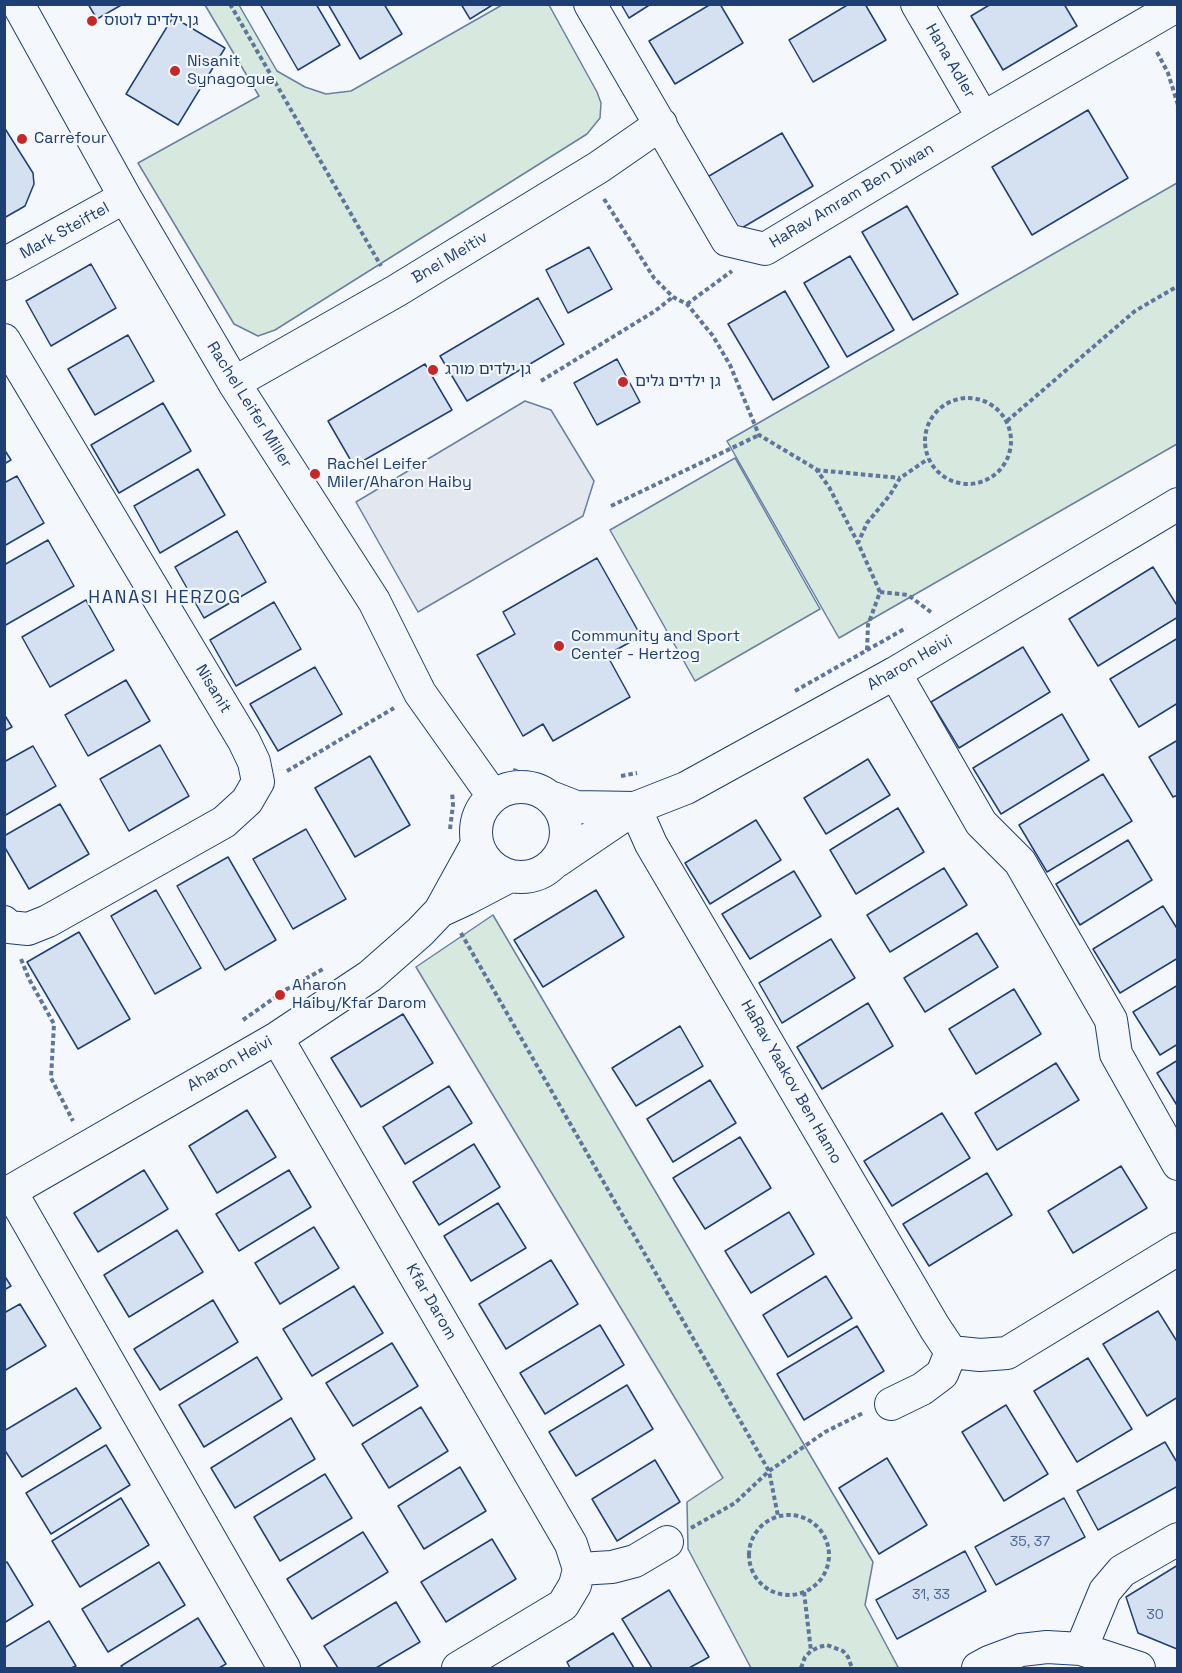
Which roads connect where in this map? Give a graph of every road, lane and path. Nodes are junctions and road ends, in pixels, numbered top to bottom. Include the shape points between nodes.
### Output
1 (18, 4) edge
2 (230, 4) edge
3 (590, 4) edge
4 (917, 4) edge
5 (1178, 5) edge
6 (1143, 25) junction
7 (1178, 105) edge
8 (983, 118) junction
9 (661, 124) junction
10 (599, 167) junction
11 (125, 197) junction
12 (739, 243) junction
13 (4, 264) edge
14 (1178, 286) edge
15 (396, 291) junction
16 (674, 297) junction
17 (687, 304) junction
18 (4, 340) edge
19 (541, 381) dead end
20 (234, 383) junction
21 (1007, 422) junction
22 (759, 435) junction
23 (928, 459) junction
24 (816, 470) junction
25 (900, 478) junction
26 (611, 506) dead end
27 (1175, 512) edge
28 (858, 543) junction
29 (880, 592) junction
30 (941, 608) dead end
31 (932, 614) junction
32 (923, 619) dead end
33 (914, 624) dead end
34 (867, 650) junction
35 (895, 673) junction
36 (420, 693) junction
37 (790, 693) dead end
38 (507, 768) dead end
39 (642, 771) dead end
40 (620, 776) dead end
41 (258, 782) junction
42 (545, 788) junction
43 (452, 791) dead end
44 (493, 796) junction
45 (635, 808) junction
46 (449, 832) dead end
47 (477, 844) junction
48 (557, 861) junction
49 (510, 876) junction
50 (451, 922) junction
51 (7, 924) edge
52 (333, 964) dead end
53 (237, 1024) dead end
54 (277, 1038) junction
55 (75, 1124) dead end
56 (1178, 1164) edge
57 (8, 1193) edge
58 (1178, 1249) edge
59 (951, 1352) junction
60 (891, 1404) joint
61 (769, 1471) junction
62 (778, 1516) junction
63 (1178, 1539) edge
64 (667, 1542) joint
65 (579, 1569) junction
66 (804, 1592) junction
67 (1081, 1649) junction
68 (811, 1651) junction
69 (284, 1668) edge
70 (458, 1668) edge
71 (801, 1668) edge
72 (852, 1668) edge
73 (978, 1668) edge
74 (1139, 1668) edge

1 - 11 street, Rachel Leifer Miller
2 - 15 path
3 - 9 street
4 - 8 street, Hana Adler
5 - 6 street, HaRav Amram Ben Diwan
6 - 7 path via 1168,73
6 - 8 street, HaRav Amram Ben Diwan
8 - 12 street, HaRav Amram Ben Diwan via 765,249
9 - 10 street, Bnei Meitiv
9 - 12 street via 727,240
10 - 15 street, Bnei Meitiv
10 - 16 path via 604,199 616,220 654,278
11 - 13 street, Mark Steiftel
11 - 20 street, Rachel Leifer Miller
12 - 17 path via 732,273
14 - 21 path via 1135,311
15 - 20 street, Bnei Meitiv
16 - 17 path
16 - 19 path
17 - 22 path via 730,365
18 - 41 street, Nisanit via 244,741
20 - 36 street, Rachel Leifer Miller via 374,602
21 - 23 path via 998,410 971,398 943,406 926,430
21 - 23 path via 1011,448 999,472 987,480 961,484 948,480
22 - 24 path
22 - 26 path
23 - 25 path
24 - 25 path
24 - 28 path
25 - 28 path
27 - 35 street, Aharon Heivi
28 - 29 path
29 - 31 path via 908,595
29 - 34 path via 868,625
30 - 31 path
31 - 32 path
33 - 34 path
34 - 37 path
35 - 45 street, Aharon Heivi via 686,788
35 - 56 street via 981,823 1020,862 1106,1010 1116,1054
36 - 41 path via 278,776
36 - 44 street, Rachel Leifer Miller
38 - 42 path
39 - 40 path
41 - 51 street via 248,801 224,822 48,921 28,929
42 - 44 street via 517,786
42 - 45 street, Aharon Heivi via 576,807
42 - 48 street via 565,816 567,826 568,841
43 - 46 path
44 - 47 street via 478,818
45 - 48 street, Aharon Heivi
45 - 59 street, HaRav Yaakov Ben Hamo via 657,855
47 - 49 street via 489,864
47 - 50 street, Aharon Heivi
48 - 49 street via 535,875
49 - 50 street, Aharon Heivi via 466,899
50 - 54 street, Aharon Heivi via 420,932 370,976
50 - 61 path
51 - 55 path via 29,979 54,1024 51,1078
52 - 53 path via 311,974
54 - 57 street, Aharon Heivi
54 - 65 street, Kfar Darom via 572,1544
57 - 69 street
58 - 59 street via 1007,1353
59 - 60 street via 942,1374
60 - 61 path via 869,1410 825,1432
61 - 62 path
61 - 64 path via 735,1503
62 - 66 path via 791,1514 815,1523 829,1545 827,1570 820,1581
62 - 66 path via 756,1532 749,1558 753,1571 771,1591 784,1595
63 - 67 street via 1122,1571 1105,1591
64 - 65 street via 635,1561 612,1568
65 - 70 street via 563,1605
66 - 68 path
67 - 73 street via 1020,1650
67 - 74 street
68 - 71 path
68 - 72 path via 835,1647 848,1657

